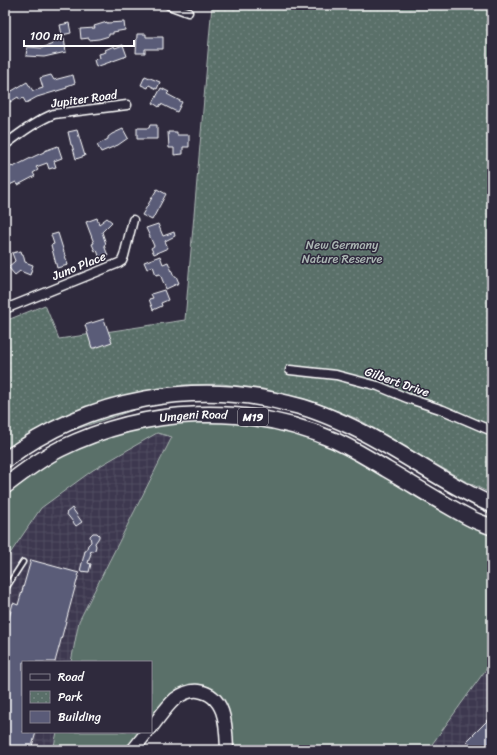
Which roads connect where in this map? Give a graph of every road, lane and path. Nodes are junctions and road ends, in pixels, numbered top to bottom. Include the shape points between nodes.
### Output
1 (169, 5) edge
2 (188, 12) dead end
3 (127, 105) dead end
4 (5, 145) edge
5 (133, 220) dead end
6 (5, 309) edge
7 (290, 370) dead end
8 (492, 431) edge
9 (5, 459) edge
10 (5, 486) edge
11 (492, 505) edge
12 (492, 527) edge
13 (23, 562) dead end
14 (5, 590) edge
15 (152, 727) edge
16 (146, 733) edge
17 (133, 750) edge
18 (227, 750) edge

1 - 2 street
3 - 4 street, Jupiter Road via 54,114 24,130
5 - 6 street, Juno Place via 122,261
7 - 8 street, Gilbert Drive via 336,375 378,386
9 - 11 highway, Umgeni Road / M19 via 52,430 114,406 182,394 207,392 241,395 299,406 338,420
10 - 12 highway, Umgeni Road / M19 via 30,467 60,450 111,428 178,415 226,414 282,423 336,441 471,518
13 - 14 lane
15 - 18 street via 176,698 185,693 201,692 210,695 221,708
16 - 17 street

